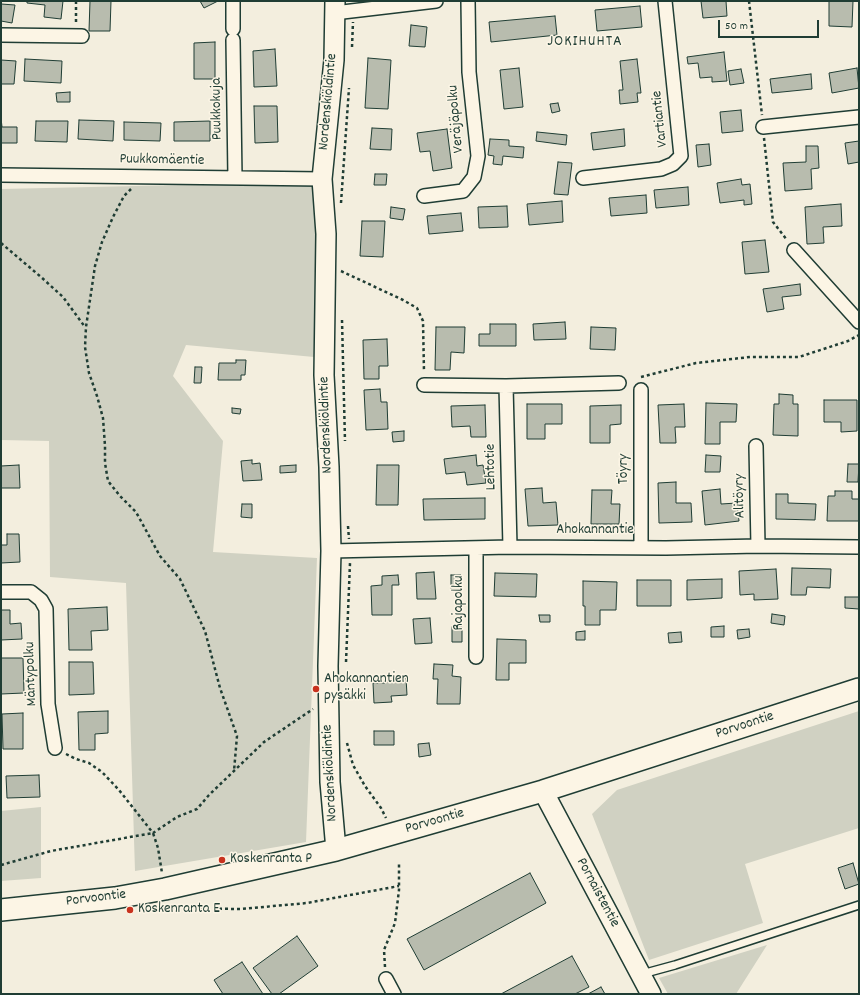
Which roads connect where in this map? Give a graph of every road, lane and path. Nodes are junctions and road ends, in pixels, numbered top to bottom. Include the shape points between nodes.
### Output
1 (76, 1) edge
2 (233, 1) edge
3 (436, 1) edge
4 (468, 1) edge
5 (665, 1) edge
6 (335, 7) edge
7 (354, 10) junction
8 (1, 35) edge
9 (79, 36) joint
10 (352, 48) dead end
11 (349, 86) dead end
12 (859, 118) edge
13 (763, 127) dead end
14 (1, 175) edge
15 (141, 177) junction
16 (235, 178) junction
17 (583, 178) dead end
18 (322, 179) junction
19 (424, 196) dead end
20 (341, 205) dead end
21 (1, 243) edge
22 (794, 250) dead end
23 (341, 264) dead end
24 (341, 271) junction
25 (341, 278) dead end
26 (342, 319) dead end
27 (859, 322) edge
28 (86, 327) junction
29 (859, 335) edge
30 (619, 383) joint
31 (424, 385) joint
32 (506, 386) junction
33 (641, 390) dead end
34 (345, 442) dead end
35 (756, 446) dead end
36 (348, 523) dead end
37 (758, 546) junction
38 (510, 547) junction
39 (859, 547) edge
40 (476, 548) junction
41 (641, 548) junction
42 (350, 550) junction
43 (331, 551) junction
44 (1, 592) edge
45 (476, 658) dead end
46 (346, 665) dead end
47 (859, 689) edge
48 (328, 703) junction
49 (346, 738) dead end
50 (55, 748) joint
51 (234, 771) junction
52 (543, 791) junction
53 (386, 818) dead end
54 (152, 833) junction
55 (336, 850) junction
56 (1, 864) edge
57 (399, 864) dead end
58 (399, 886) junction
59 (165, 889) junction
60 (859, 905) edge
61 (154, 908) dead end
62 (1, 910) edge
63 (640, 974) junction
64 (386, 979) joint
65 (394, 994) edge
66 (651, 994) edge

1 - 9 path
2 - 16 street, Puukkokuja
3 - 7 street
4 - 19 street, Veräjäpolku via 469,72 478,156 474,177 464,191
5 - 17 street, Vartiantie via 680,156 673,164 661,169
6 - 7 street
6 - 18 main road, Nordenskiöldintie via 334,60
7 - 10 path
8 - 9 street
11 - 20 path
12 - 13 street
14 - 15 street, Puukkomäentie
15 - 16 street, Puukkomäentie
15 - 28 path via 124,196 102,242 95,266
16 - 18 street, Puukkomäentie
18 - 43 main road, Nordenskiöldintie via 326,234 324,376
21 - 28 path via 63,297
22 - 27 street
23 - 24 path
24 - 25 path
24 - 31 path via 416,308 422,321
26 - 34 path
28 - 51 path via 85,347 89,374 103,418 108,481 136,512 160,556 180,579 205,631 220,688 237,736
29 - 30 path via 799,357 750,357 696,363
30 - 32 street
31 - 32 street
32 - 38 street, Lehtotie
33 - 41 street, Töyry
35 - 37 street, Alitöyry
36 - 42 path
37 - 39 street, Ahokannantie
37 - 41 street, Ahokannantie
38 - 40 street, Ahokannantie
38 - 41 street, Ahokannantie
40 - 42 street, Ahokannantie
40 - 45 street, Rajapolku
42 - 43 street, Ahokannantie
42 - 46 path
43 - 48 main road, Nordenskiöldintie
44 - 50 street, Mäntypolku via 31,592 41,600 46,609 48,704
47 - 52 main road, Porvoontie
48 - 51 path via 317,703 311,711 264,742
48 - 55 main road, Nordenskiöldintie via 330,782
49 - 53 path via 353,765
50 - 54 path via 89,763 102,772
51 - 54 path via 197,809 177,817
52 - 55 main road, Porvoontie
52 - 63 main road, Pornaistentie
54 - 56 path via 51,851
54 - 59 path via 158,848
55 - 59 main road, Porvoontie
57 - 58 path
58 - 61 path via 307,903 241,909
58 - 64 path via 395,923 384,950
59 - 62 main road, Porvoontie via 115,898
60 - 63 lane
63 - 66 main road, Pornaistentie
64 - 65 street

